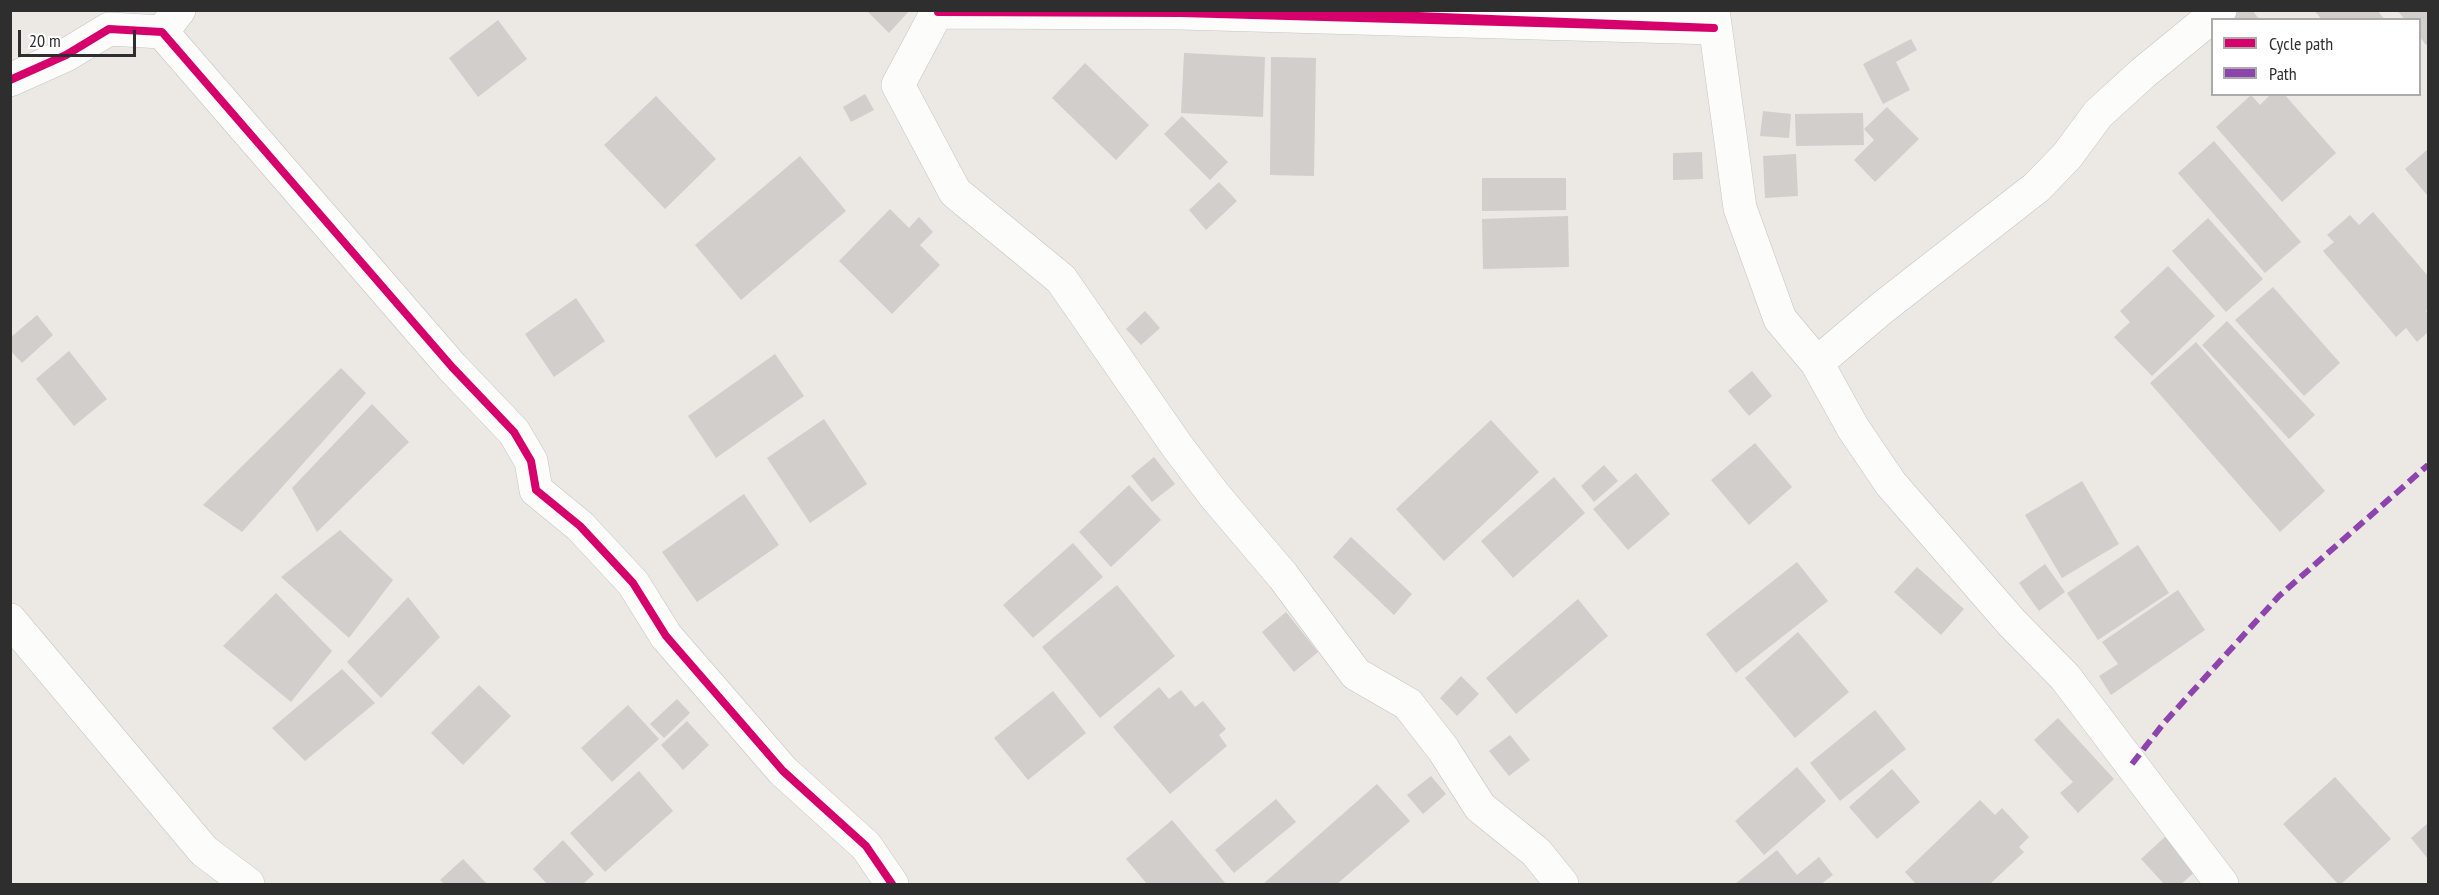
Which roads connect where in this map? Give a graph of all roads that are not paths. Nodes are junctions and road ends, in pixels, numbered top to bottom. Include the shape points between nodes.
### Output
1 (993, 10) edge
2 (1269, 10) edge
3 (2220, 10) edge
4 (938, 11) edge
5 (1714, 19) edge
6 (171, 21) edge
7 (10, 80) edge
8 (1817, 363) junction
9 (10, 620) edge
10 (248, 885) edge
11 (891, 885) edge
12 (1562, 885) edge
13 (2222, 885) edge

1 - 4 street
2 - 5 street
3 - 8 street via 2098,114 2067,156 2037,187
4 - 5 street
4 - 12 street via 898,85 955,192 1060,279 1177,446 1283,576 1356,674 1408,704 1480,807 1536,852
5 - 8 street via 1740,208 1780,318
6 - 7 street via 109,29 66,55
6 - 11 street via 452,367 514,432 531,461 536,490 580,526 633,582 666,636 783,771 866,846
8 - 13 street via 1853,428 1891,484 2012,623 2065,677
9 - 10 street via 204,851

